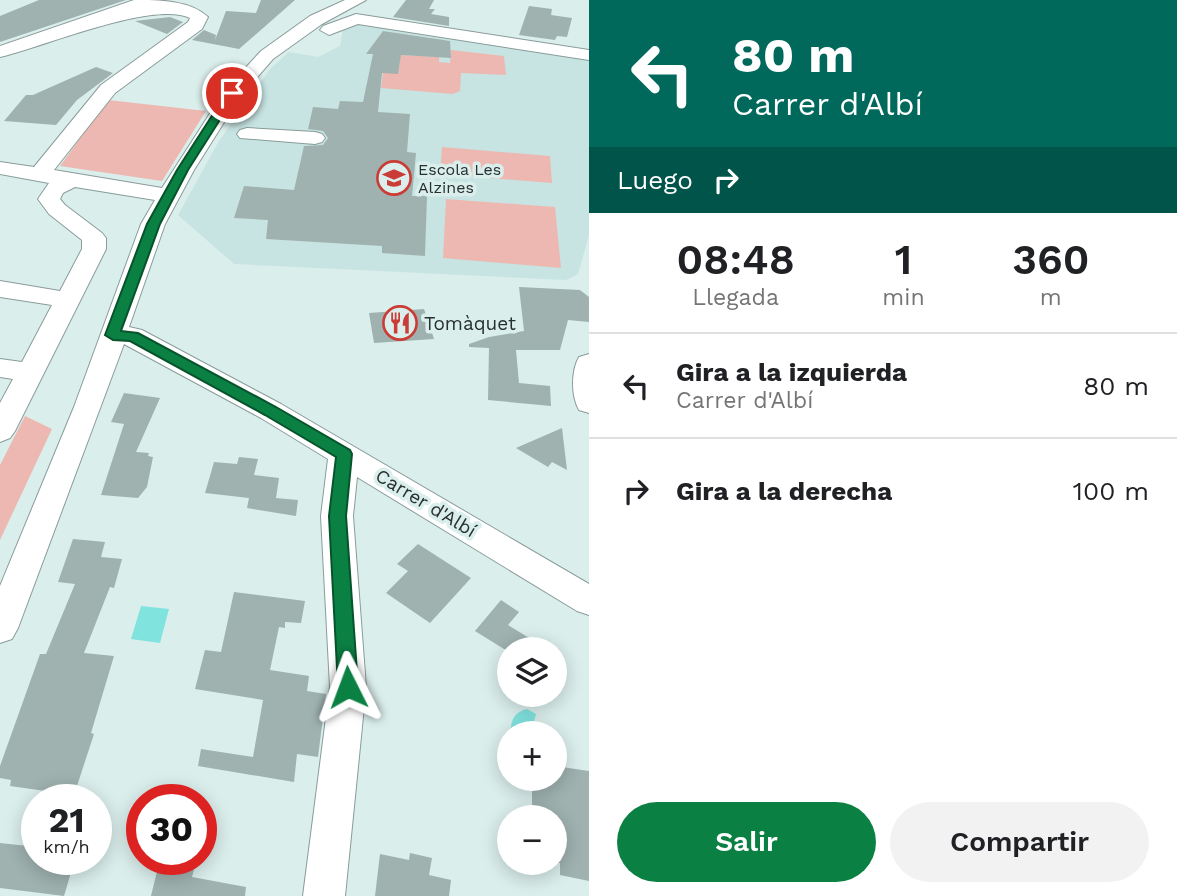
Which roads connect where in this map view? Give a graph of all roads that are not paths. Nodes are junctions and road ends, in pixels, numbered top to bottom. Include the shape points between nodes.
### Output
1 (358, 0) edge
2 (199, 4) edge
3 (296, 32) junction
4 (0, 52) edge
5 (589, 55) edge
6 (247, 134) dead end
7 (315, 138) dead end
8 (0, 168) edge
9 (40, 174) junction
10 (73, 180) junction
11 (169, 196) junction
12 (0, 289) edge
13 (68, 300) junction
14 (113, 335) junction
15 (589, 363) edge
16 (0, 368) edge
17 (30, 373) junction
18 (589, 403) edge
19 (0, 430) edge
20 (344, 454) junction
21 (589, 601) edge
22 (0, 628) edge
23 (324, 896) edge

1 - 3 street
2 - 4 street via 134,5
2 - 9 street via 196,25 108,89
3 - 5 street via 324,33 356,19
3 - 11 street via 232,93
6 - 7 street
8 - 9 street
9 - 10 street
10 - 11 street
10 - 13 street via 54,189 49,199 94,238 94,249
11 - 14 street via 153,224
12 - 13 street
13 - 17 street
14 - 20 street, Carrer d'Albí via 133,336
14 - 22 street
15 - 18 street
16 - 17 street
17 - 19 street
20 - 21 street, Carrer d'Albí
20 - 23 street via 337,516 348,687

